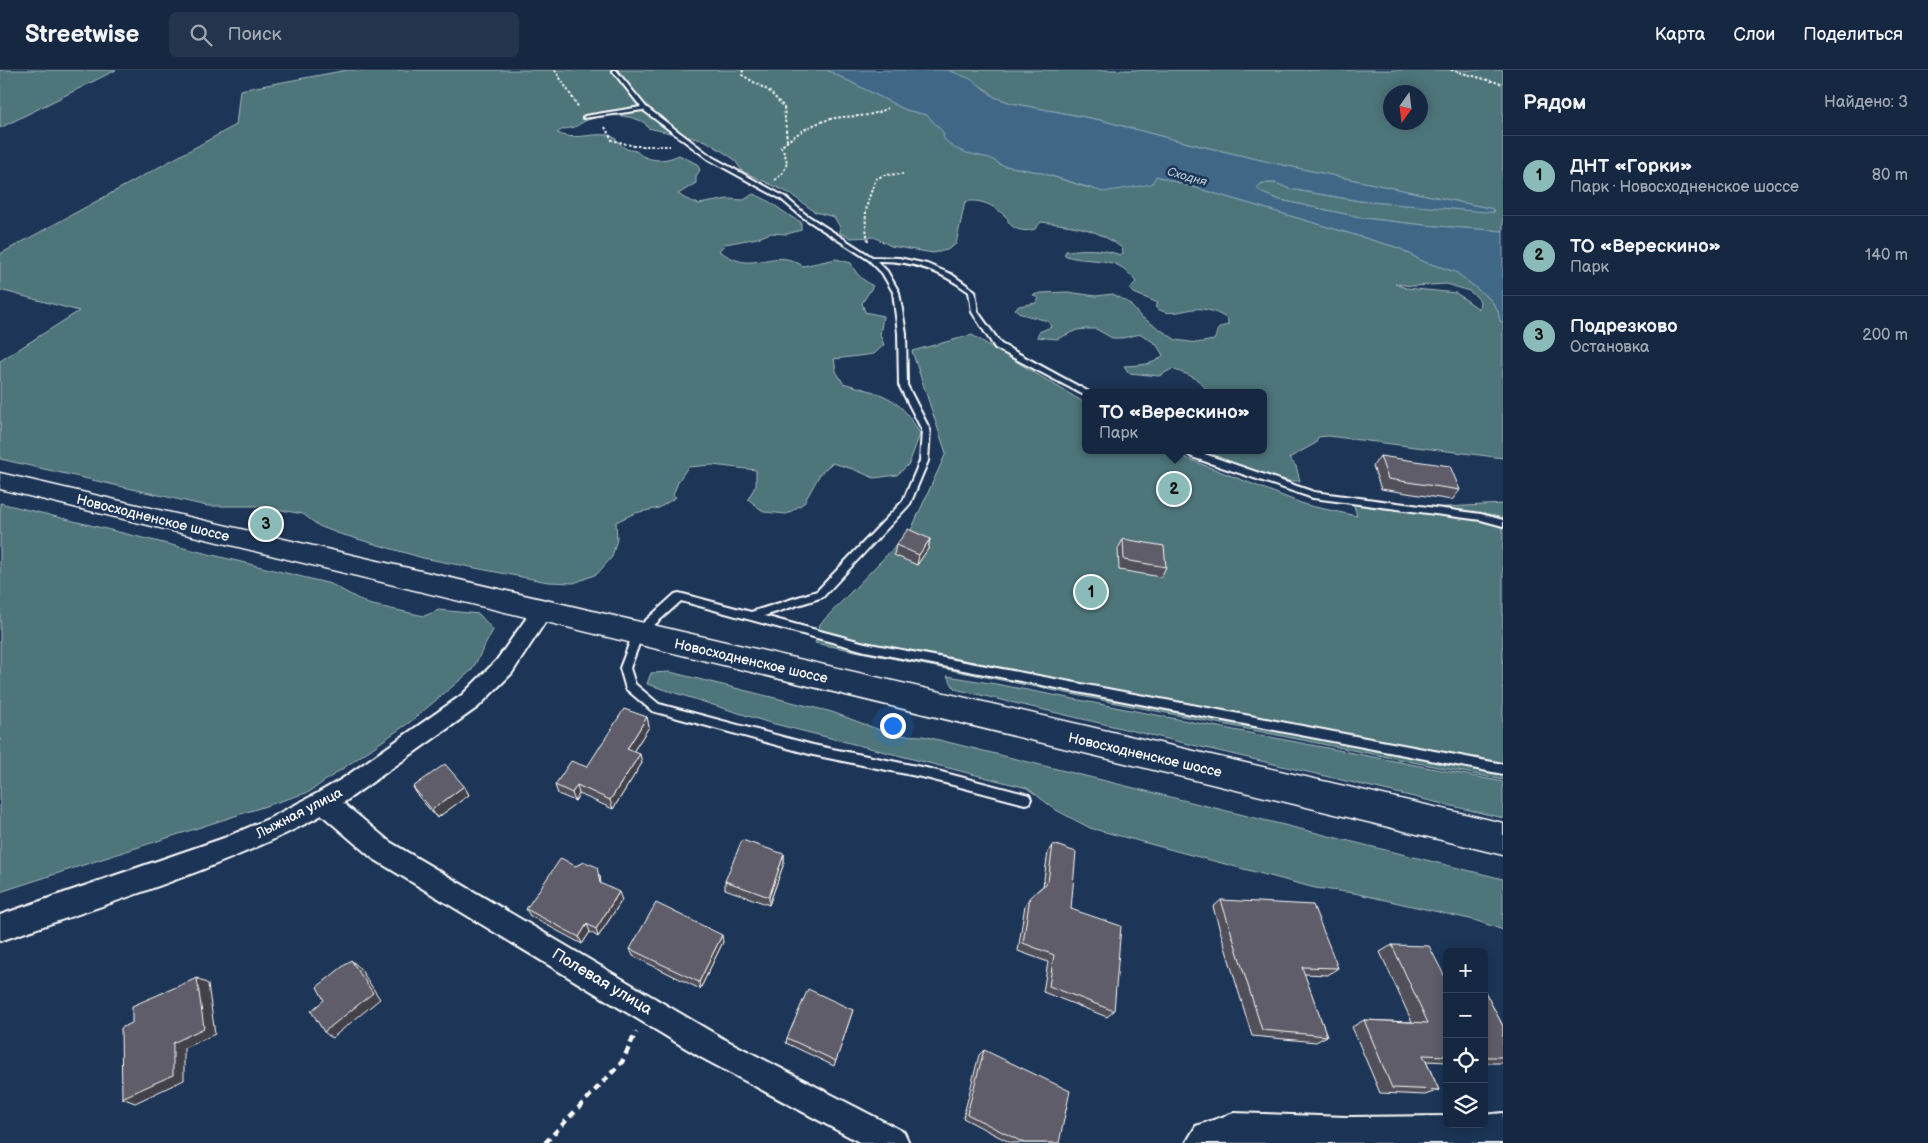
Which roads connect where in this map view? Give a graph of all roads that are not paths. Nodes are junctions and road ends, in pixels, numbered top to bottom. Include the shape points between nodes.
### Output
1 (614, 70) edge
2 (644, 108) junction
3 (585, 116) dead end
4 (871, 259) junction
5 (1082, 391) edge
6 (1193, 454) edge
7 (0, 482) edge
8 (1503, 524) edge
9 (542, 611) junction
10 (751, 617) junction
11 (638, 634) junction
12 (1503, 769) edge
13 (1024, 799) dead end
14 (324, 802) junction
15 (1503, 840) edge
16 (0, 928) edge
17 (1503, 1128) edge
18 (894, 1143) edge
19 (1202, 1143) edge

1 - 2 lane
2 - 3 lane
2 - 4 lane via 710,158 783,198 803,215
4 - 5 lane via 894,258 925,265 958,280 972,291 975,312 998,346
4 - 10 lane via 884,272 896,292 902,334 903,385 926,430 924,461 907,502 820,594
6 - 8 lane via 1313,495 1481,517
7 - 9 main road, Новосходненское шоссе
9 - 11 main road, Новосходненское шоссе
9 - 14 street, Лыжная улица via 504,667 470,701
10 - 11 lane via 679,597
10 - 12 lane via 865,647
11 - 13 lane via 625,668 630,686 656,708 813,750 926,773
11 - 15 main road, Новосходненское шоссе
14 - 16 street, Лыжная улица via 228,848
14 - 18 street, Полевая улица via 382,850 712,1048
17 - 19 street via 1346,1132 1234,1128 1207,1136

